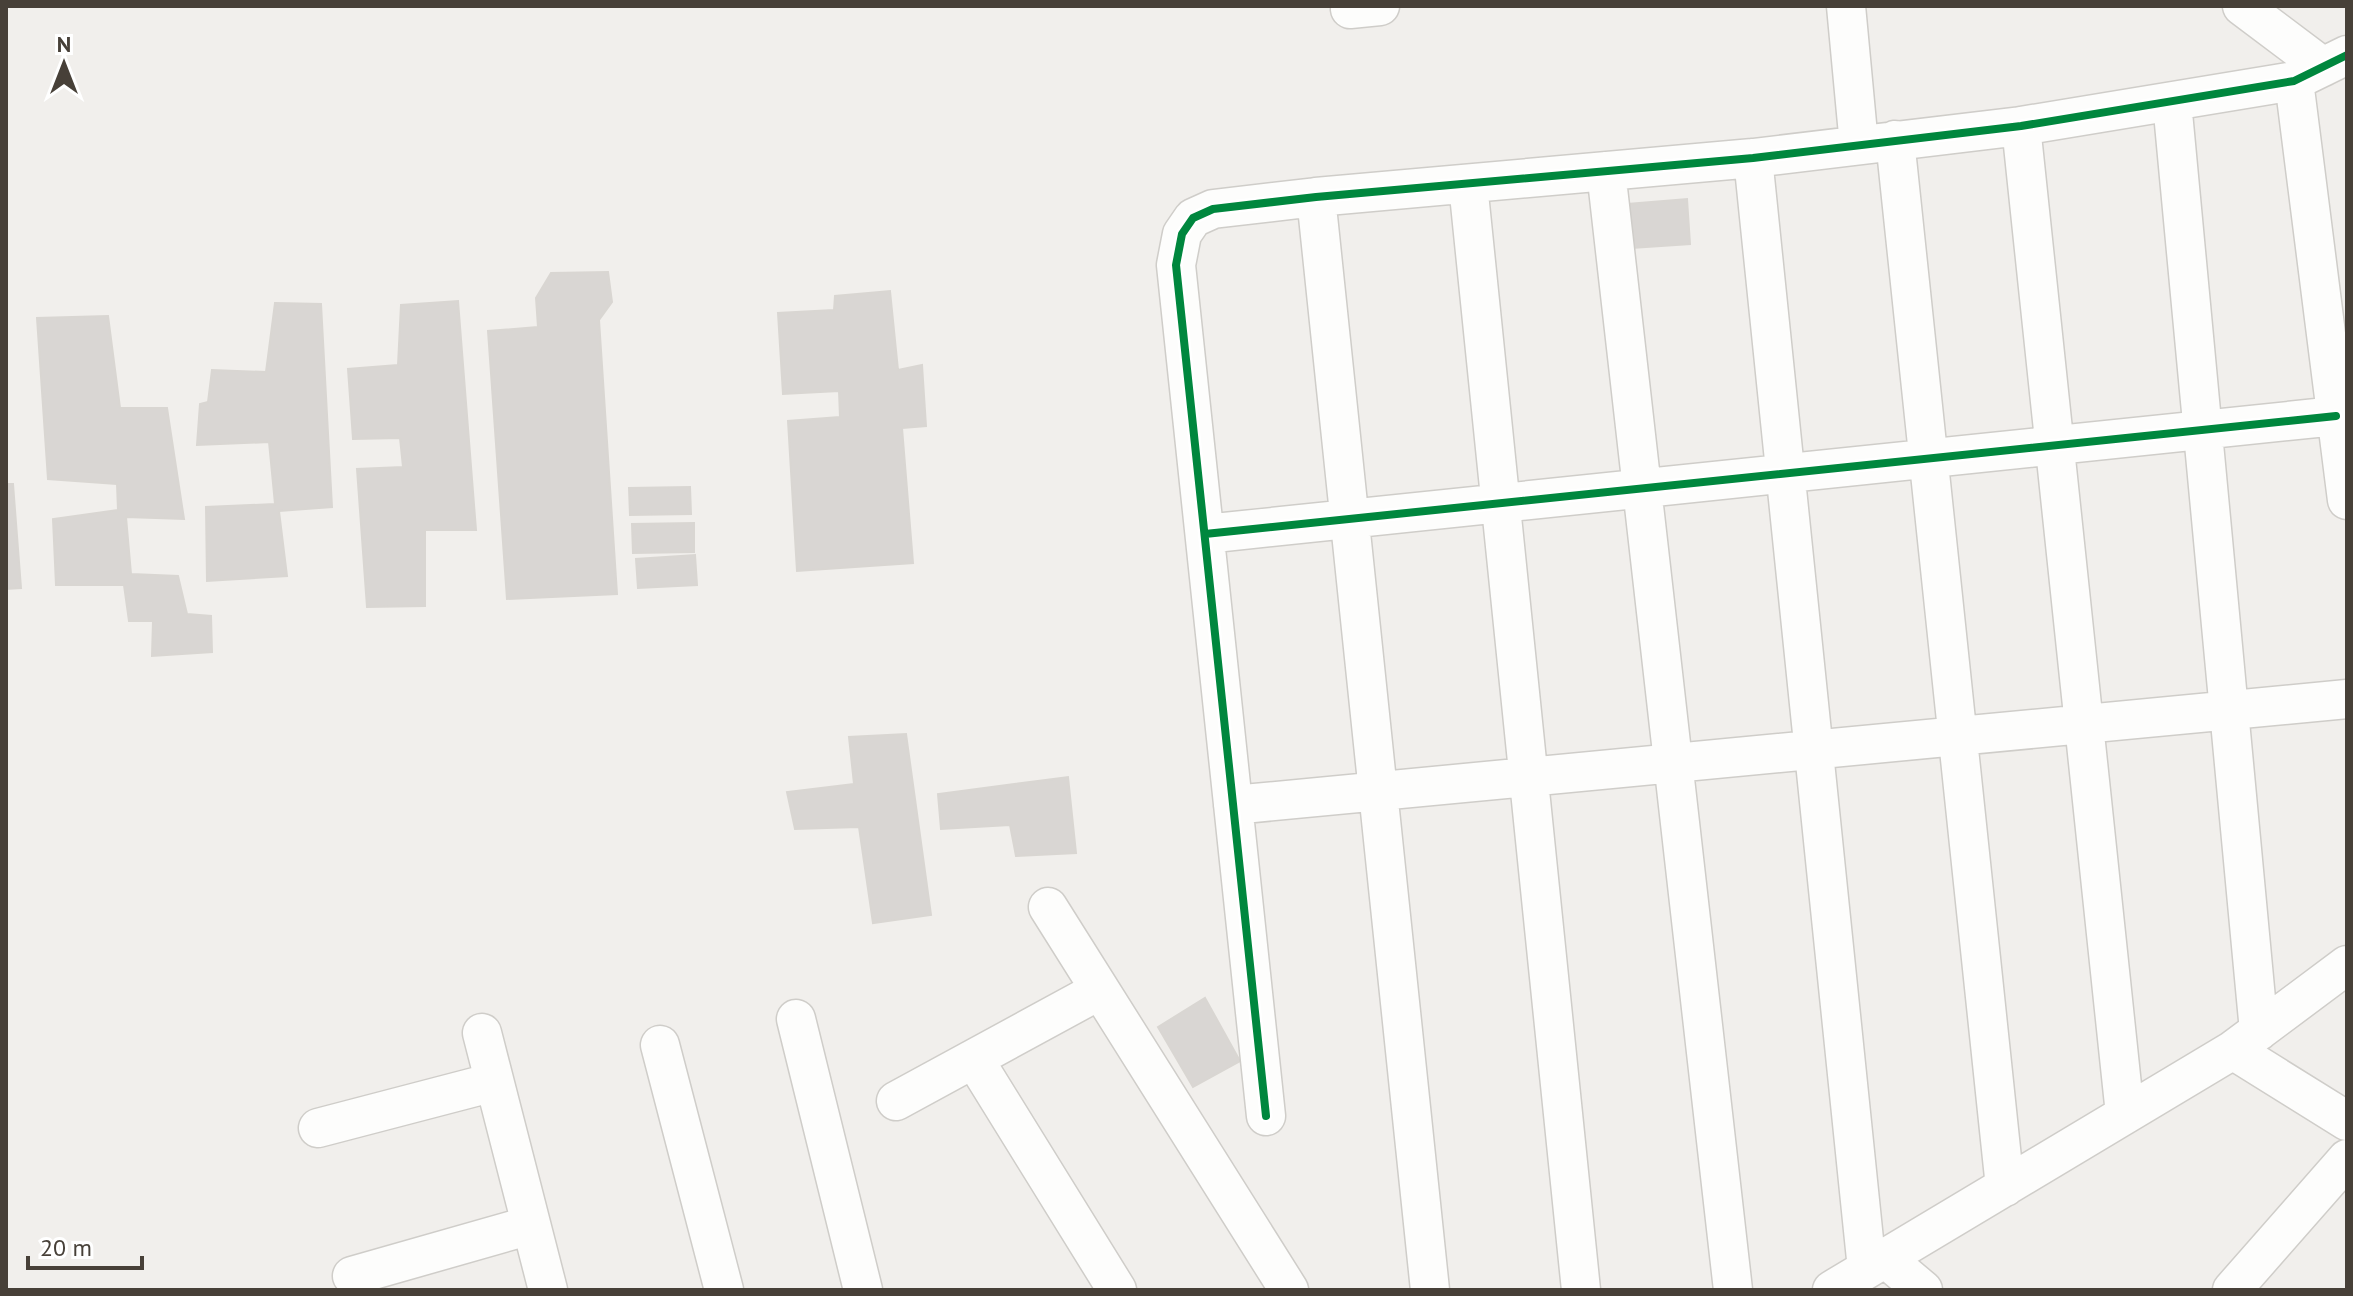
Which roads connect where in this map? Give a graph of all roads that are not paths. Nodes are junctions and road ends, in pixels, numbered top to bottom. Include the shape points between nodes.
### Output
1 (1846, 6) edge
2 (2242, 6) edge
3 (2321, 68) edge
4 (2172, 102) junction
5 (2021, 126) junction
6 (1877, 143) junction
7 (1753, 158) junction
8 (1606, 171) junction
9 (1468, 184) junction
10 (1316, 197) junction
11 (2336, 416) junction
12 (2202, 430) junction
13 (2055, 445) junction
14 (1928, 459) junction
15 (1785, 473) junction
16 (1642, 488) junction
17 (2347, 500) edge
18 (1501, 503) junction
19 (1349, 519) junction
20 (1205, 534) junction
21 (2347, 699) edge
22 (2229, 710) junction
23 (2084, 724) junction
24 (1958, 736) junction
25 (1814, 750) junction
26 (1673, 763) junction
27 (1528, 777) junction
28 (1378, 792) junction
29 (1233, 805) junction
30 (1048, 907) dead end
31 (2347, 965) edge
32 (1100, 990) junction
33 (796, 1019) dead end
34 (482, 1033) dead end
35 (2246, 1041) junction
36 (660, 1045) dead end
37 (974, 1059) junction
38 (494, 1082) junction
39 (896, 1101) dead end
40 (2125, 1114) junction
41 (1266, 1116) dead end
42 (2347, 1121) edge
43 (318, 1128) dead end
44 (2347, 1159) edge
45 (2005, 1187) junction
46 (531, 1225) junction
47 (1876, 1263) junction
48 (352, 1276) dead end
49 (548, 1290) edge
50 (724, 1290) edge
51 (863, 1290) edge
52 (1117, 1290) edge
53 (1289, 1290) edge
54 (1430, 1290) edge
55 (1581, 1290) edge
56 (1733, 1290) edge
57 (1832, 1290) edge
58 (1923, 1290) edge
59 (2232, 1290) edge

1 - 6 street
2 - 3 street
3 - 4 street
3 - 11 street
4 - 5 street
4 - 12 street
5 - 6 street
5 - 13 street
6 - 7 street
6 - 14 street
7 - 8 street
7 - 15 street
8 - 9 street
8 - 16 street
9 - 10 street
9 - 18 street
10 - 19 street
10 - 20 street via 1213,209 1193,218 1182,234 1176,265
11 - 12 street
11 - 17 street
12 - 13 street
12 - 22 street
13 - 14 street
13 - 23 street
14 - 15 street
14 - 24 street
15 - 16 street
15 - 25 street
16 - 18 street
16 - 26 street
18 - 19 street
18 - 27 street
19 - 20 street
19 - 28 street
20 - 29 street
21 - 22 street
22 - 23 street
22 - 35 street
23 - 24 street
23 - 40 street
24 - 25 street
24 - 45 street
25 - 26 street
25 - 47 street
26 - 27 street
26 - 56 street
27 - 28 street
27 - 55 street
28 - 29 street
28 - 54 street
29 - 41 street
30 - 32 street
31 - 35 street
32 - 37 street
32 - 53 street
33 - 51 street
34 - 38 street
35 - 40 street
35 - 42 street
36 - 50 street
37 - 39 street
37 - 52 street
38 - 43 street
38 - 46 street
40 - 45 street
44 - 59 street
45 - 47 street
46 - 48 street
46 - 49 street
47 - 57 street
47 - 58 street

